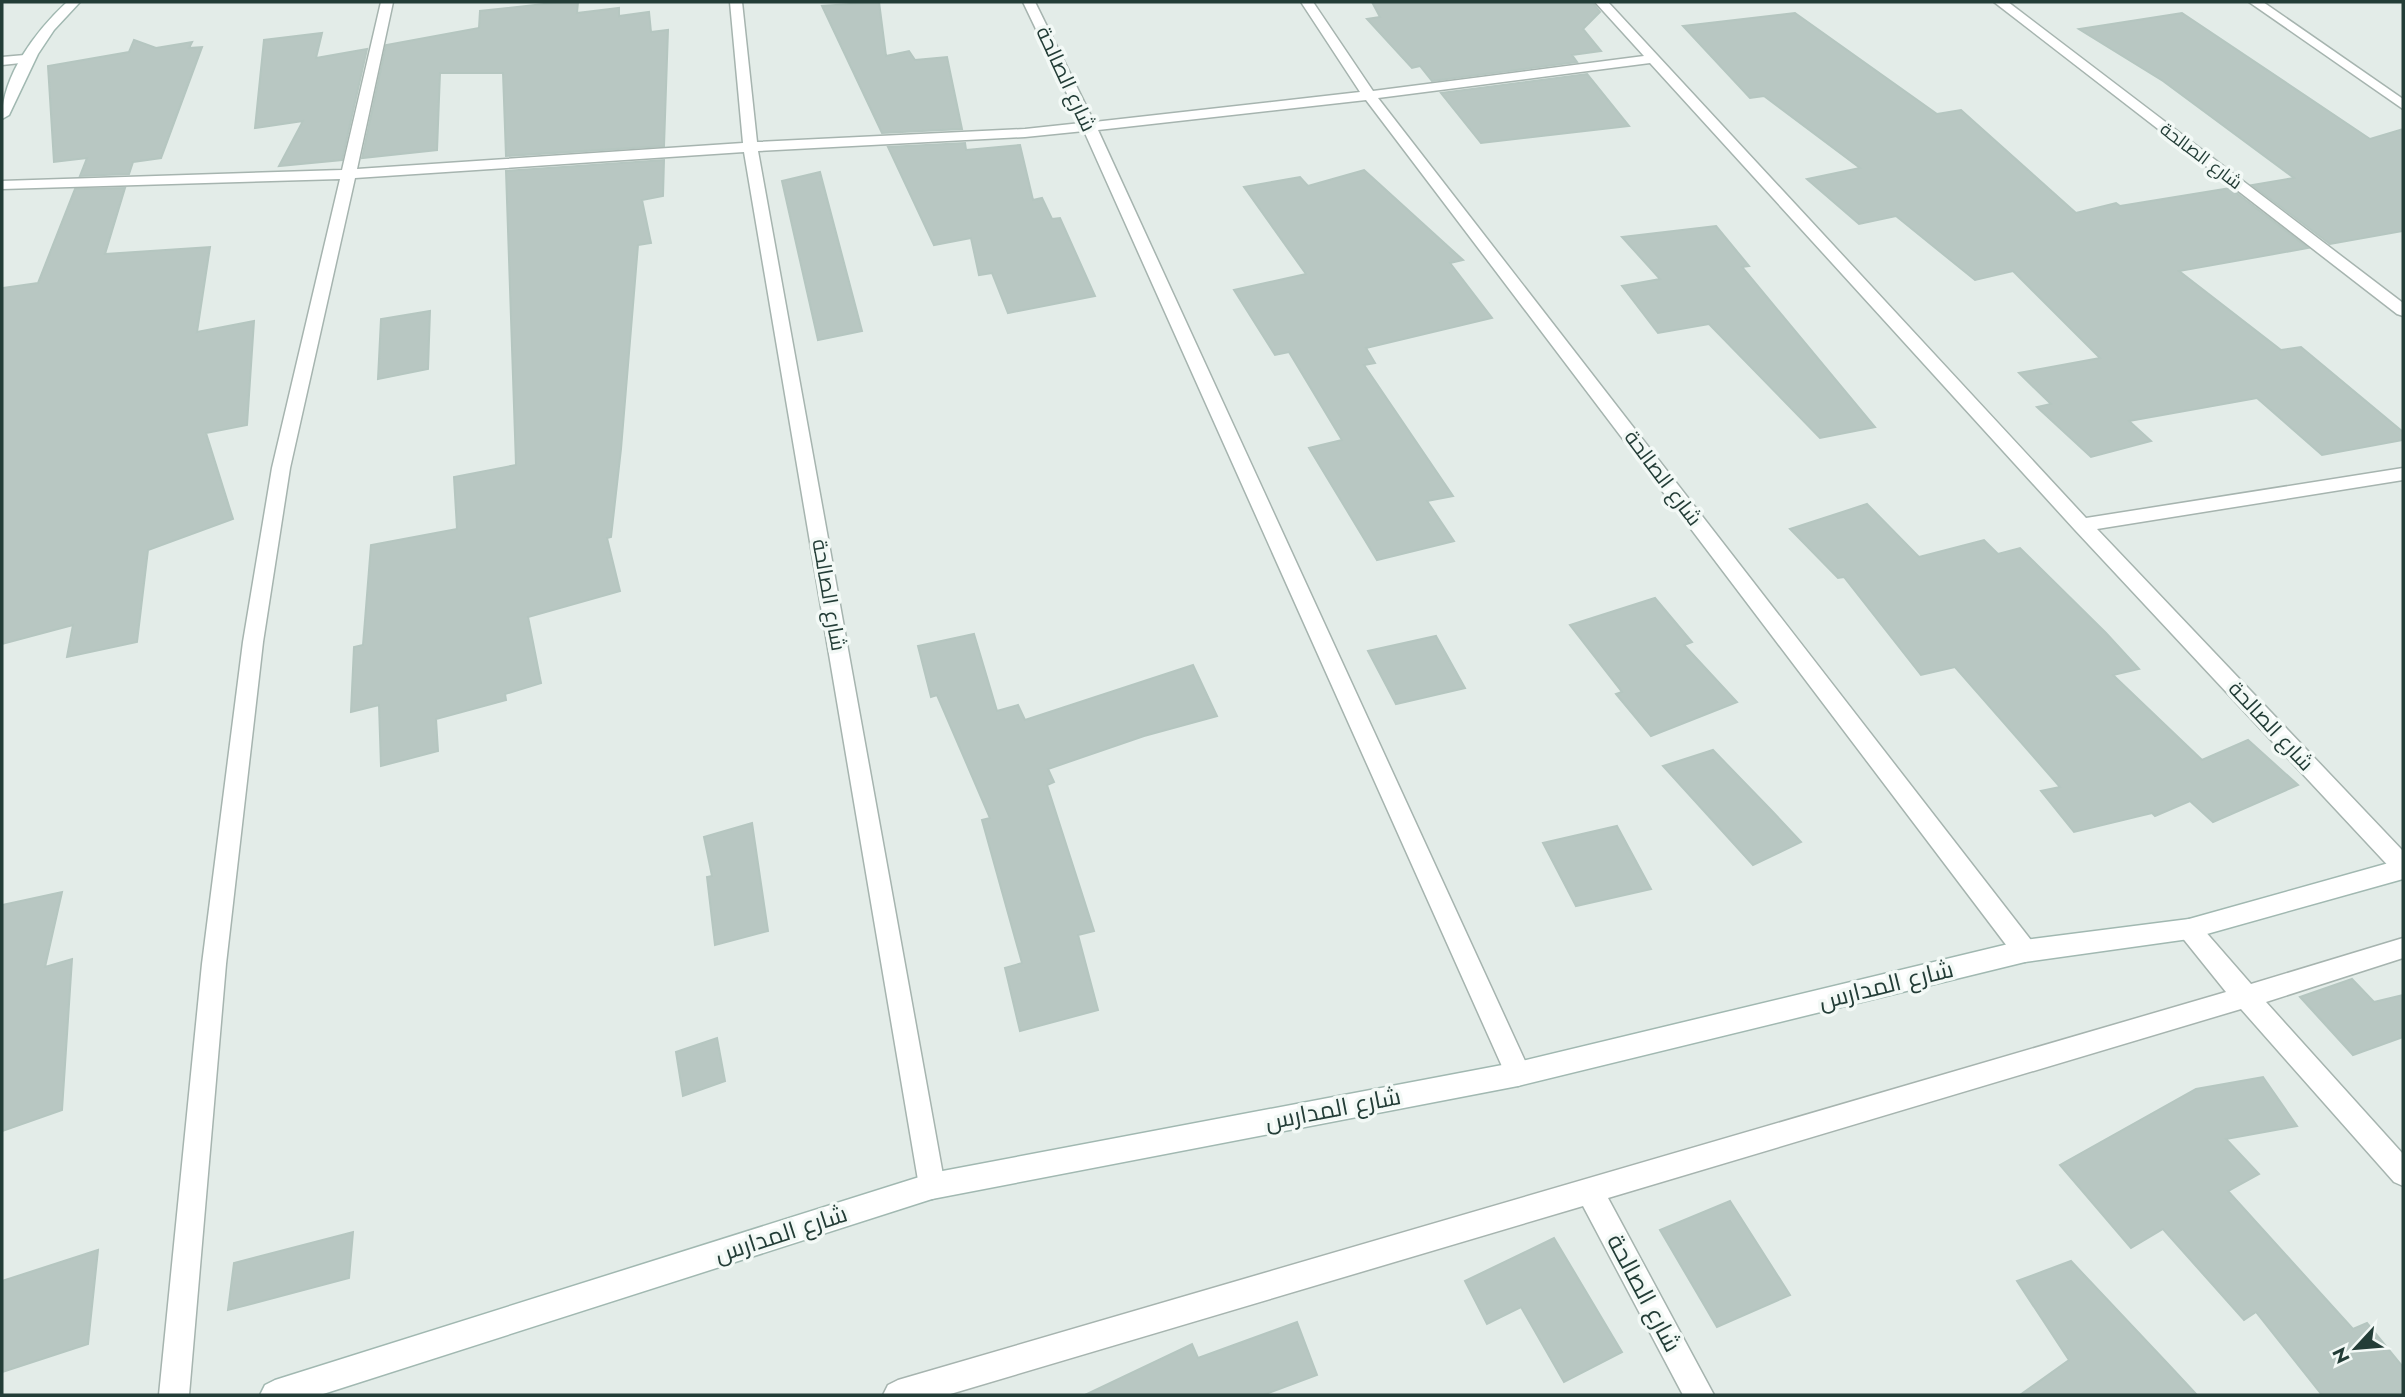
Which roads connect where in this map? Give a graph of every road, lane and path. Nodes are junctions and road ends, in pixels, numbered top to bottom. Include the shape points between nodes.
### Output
1 (74, 2) edge
2 (387, 2) edge
3 (736, 2) edge
4 (1030, 2) edge
5 (1307, 2) edge
6 (1601, 2) edge
7 (2000, 2) edge
8 (2255, 2) edge
9 (25, 59) junction
10 (1653, 59) junction
11 (2, 61) edge
12 (1369, 95) junction
13 (2403, 105) edge
14 (2, 114) edge
15 (1089, 126) junction
16 (750, 147) junction
17 (349, 174) junction
18 (2, 185) edge
19 (2403, 311) edge
20 (2403, 474) edge
21 (2082, 524) junction
22 (2403, 868) edge
23 (2189, 929) junction
24 (2403, 948) edge
25 (2025, 951) junction
26 (2246, 997) junction
27 (1518, 1074) junction
28 (2403, 1173) edge
29 (932, 1186) junction
30 (1590, 1191) junction
31 (174, 1395) edge
32 (275, 1395) edge
33 (898, 1395) edge
34 (1699, 1395) edge

1 - 9 street via 56,17
2 - 17 street
3 - 16 street, شارع الصالحة
4 - 15 street, شارع الصالحة
5 - 12 street, شارع الصالحة
6 - 10 street, شارع الصالحة
7 - 19 street, شارع الصالحة
8 - 13 street
9 - 11 street
9 - 14 street
10 - 12 street
10 - 21 street, شارع الصالحة
12 - 15 street
12 - 25 street, شارع الصالحة
15 - 16 street
15 - 27 street, شارع الصالحة
16 - 17 street
16 - 29 street, شارع الصالحة
17 - 18 street
17 - 31 street via 269,532 206,1045
20 - 21 street
21 - 22 street, شارع الصالحة
22 - 23 street, شارع المدارس
23 - 25 street, شارع المدارس
23 - 26 street
24 - 26 street
25 - 27 street, شارع المدارس
26 - 28 street
26 - 30 street
27 - 29 street, شارع المدارس
29 - 32 street, شارع المدارس
30 - 33 street
30 - 34 street, شارع الصالحة

